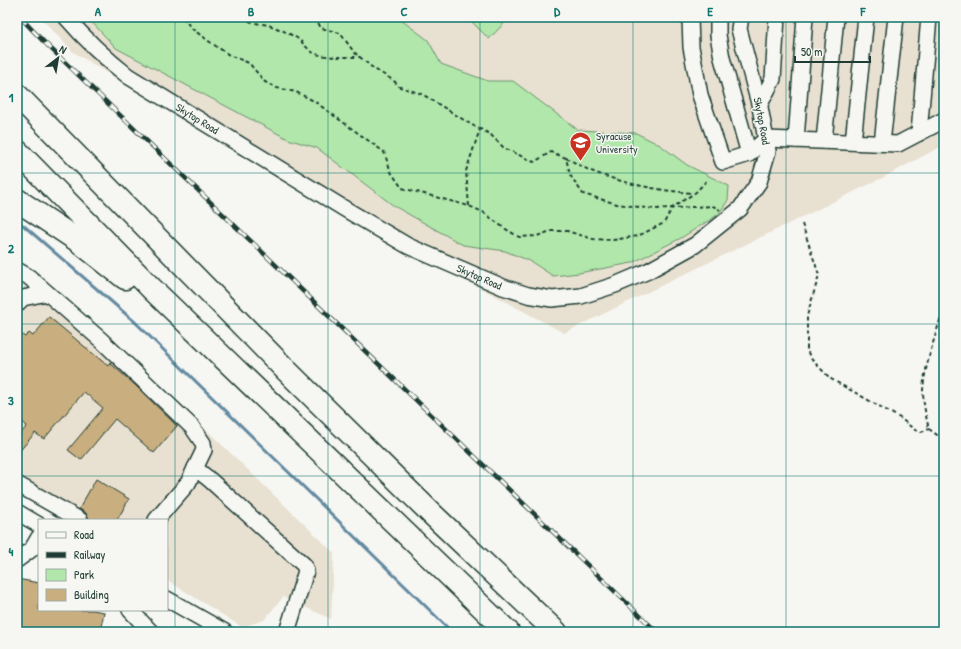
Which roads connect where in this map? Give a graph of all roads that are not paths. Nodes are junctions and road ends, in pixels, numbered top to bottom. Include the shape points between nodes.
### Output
1 (66, 17) edge
2 (690, 17) edge
3 (718, 17) edge
4 (741, 17) edge
5 (777, 17) edge
6 (805, 17) edge
7 (836, 17) edge
8 (866, 17) edge
9 (896, 17) edge
10 (929, 17) edge
11 (17, 95) edge
12 (760, 104) junction
13 (944, 120) edge
14 (919, 133) junction
15 (766, 139) junction
16 (796, 140) junction
17 (824, 141) junction
18 (853, 142) junction
19 (882, 143) junction
20 (17, 151) edge
21 (749, 154) junction
22 (17, 200) edge
23 (17, 270) edge
24 (47, 293) junction
25 (17, 304) edge
26 (269, 402) junction
27 (195, 468) junction
28 (17, 484) edge
29 (17, 512) edge
30 (78, 519) edge
31 (157, 519) edge
32 (38, 524) edge
33 (17, 546) edge
34 (37, 546) edge
35 (17, 560) edge
36 (168, 600) edge
37 (131, 611) edge
38 (151, 632) edge
39 (225, 632) edge
40 (287, 632) edge
41 (508, 632) edge
42 (556, 632) edge

1 - 15 street, Skytop Road via 96,49 128,76 345,209 408,246 528,296 552,299 582,296 648,271 695,246 733,216 759,182 768,151
2 - 21 street via 691,47 700,95 723,162
3 - 21 street via 722,58
4 - 12 street, Skytop Road via 739,29
5 - 12 street via 773,79
6 - 16 street
7 - 17 street
8 - 18 street
9 - 19 street
10 - 14 street
11 - 42 highway via 287,371
12 - 15 street, Skytop Road
13 - 14 street
14 - 19 street via 898,144
15 - 16 street
15 - 21 street
16 - 17 street
17 - 18 street
18 - 19 street
20 - 26 highway via 152,289
22 - 26 highway via 78,240 144,293
23 - 24 street
24 - 25 street via 23,298
24 - 27 street via 101,340 192,427 203,443 204,450
26 - 41 highway
27 - 31 street via 188,483
27 - 40 street via 304,565 306,571
28 - 30 street
29 - 32 street
33 - 34 street
34 - 35 street
36 - 39 street
37 - 38 street

